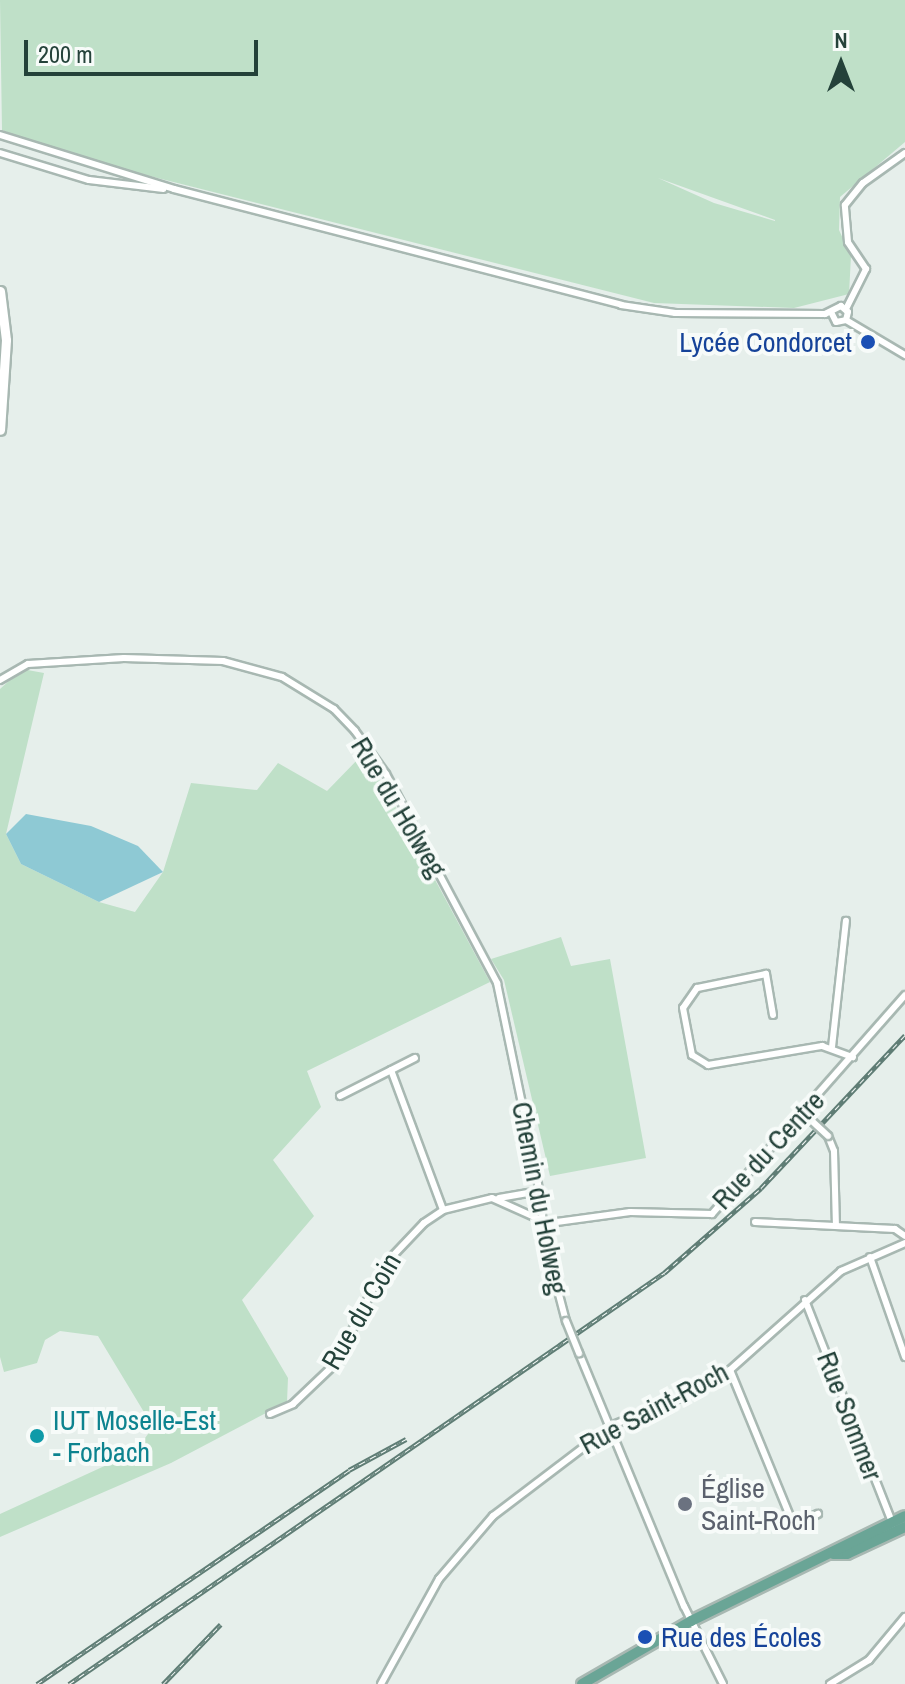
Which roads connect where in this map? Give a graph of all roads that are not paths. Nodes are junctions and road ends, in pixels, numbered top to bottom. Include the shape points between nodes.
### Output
1 (0, 135) edge
2 (0, 153) edge
3 (905, 153) edge
4 (174, 189) junction
5 (0, 291) edge
6 (1, 305) edge
7 (846, 309) junction
8 (831, 312) junction
9 (846, 320) junction
10 (905, 355) edge
11 (0, 430) edge
12 (0, 680) edge
13 (846, 921) dead end
14 (488, 965) joint
15 (905, 995) edge
16 (773, 1015) dead end
17 (832, 1047) junction
18 (853, 1057) junction
19 (415, 1058) dead end
20 (391, 1070) junction
21 (340, 1096) dead end
22 (803, 1113) junction
23 (539, 1191) junction
24 (499, 1198) junction
25 (443, 1210) junction
26 (542, 1222) junction
27 (755, 1222) dead end
28 (836, 1225) junction
29 (905, 1236) edge
30 (905, 1243) edge
31 (870, 1257) junction
32 (805, 1300) junction
33 (905, 1357) edge
34 (730, 1370) junction
35 (270, 1414) dead end
36 (613, 1425) junction
37 (818, 1514) dead end
38 (905, 1516) edge
39 (898, 1527) edge
40 (905, 1617) edge
41 (691, 1621) junction
42 (381, 1684) edge
43 (582, 1684) edge
44 (723, 1684) edge
45 (830, 1684) edge

1 - 4 street
2 - 4 street via 89,180
3 - 7 street via 863,183 845,205 848,242 866,269
4 - 8 street via 621,305 675,313
5 - 6 main road
6 - 11 main road via 6,377
7 - 8 street via 838,306
7 - 9 street
8 - 9 street via 836,322
9 - 10 street
12 - 14 street, Rue du Holweg via 28,664 124,658 223,661 282,677 334,709 374,755
13 - 17 street
14 - 23 street, Chemin du Holweg via 497,983
15 - 18 street, Rue du Centre
16 - 17 street via 766,974 697,988 683,1008 692,1055 708,1065
17 - 18 street
18 - 22 street, Rue du Centre
19 - 20 street
20 - 21 street
20 - 25 street
22 - 26 street, Rue du Centre via 712,1214 630,1212
22 - 28 street, bridge via 828,1136 834,1151
23 - 24 street, Rue du Coin
23 - 26 street, Chemin du Holweg
24 - 25 street, Rue du Coin
24 - 26 street
25 - 35 street, Rue du Coin via 396,1249 335,1364 293,1404
26 - 36 street, Chemin du Holweg, bridge via 566,1321
27 - 28 street
28 - 29 street via 895,1229
30 - 31 street, Rue Saint-Roch
31 - 32 street, Rue Saint-Roch
31 - 33 street
32 - 34 street, Rue Saint-Roch
32 - 39 street, Rue Sommer
34 - 36 street, Rue Saint-Roch via 697,1391
34 - 37 street via 794,1526
36 - 41 street
36 - 42 street, Rue Saint-Roch via 535,1480 460,1550 424,1601
38 - 39 main road
39 - 41 main road
40 - 45 street via 869,1660
41 - 43 main road
41 - 44 street

